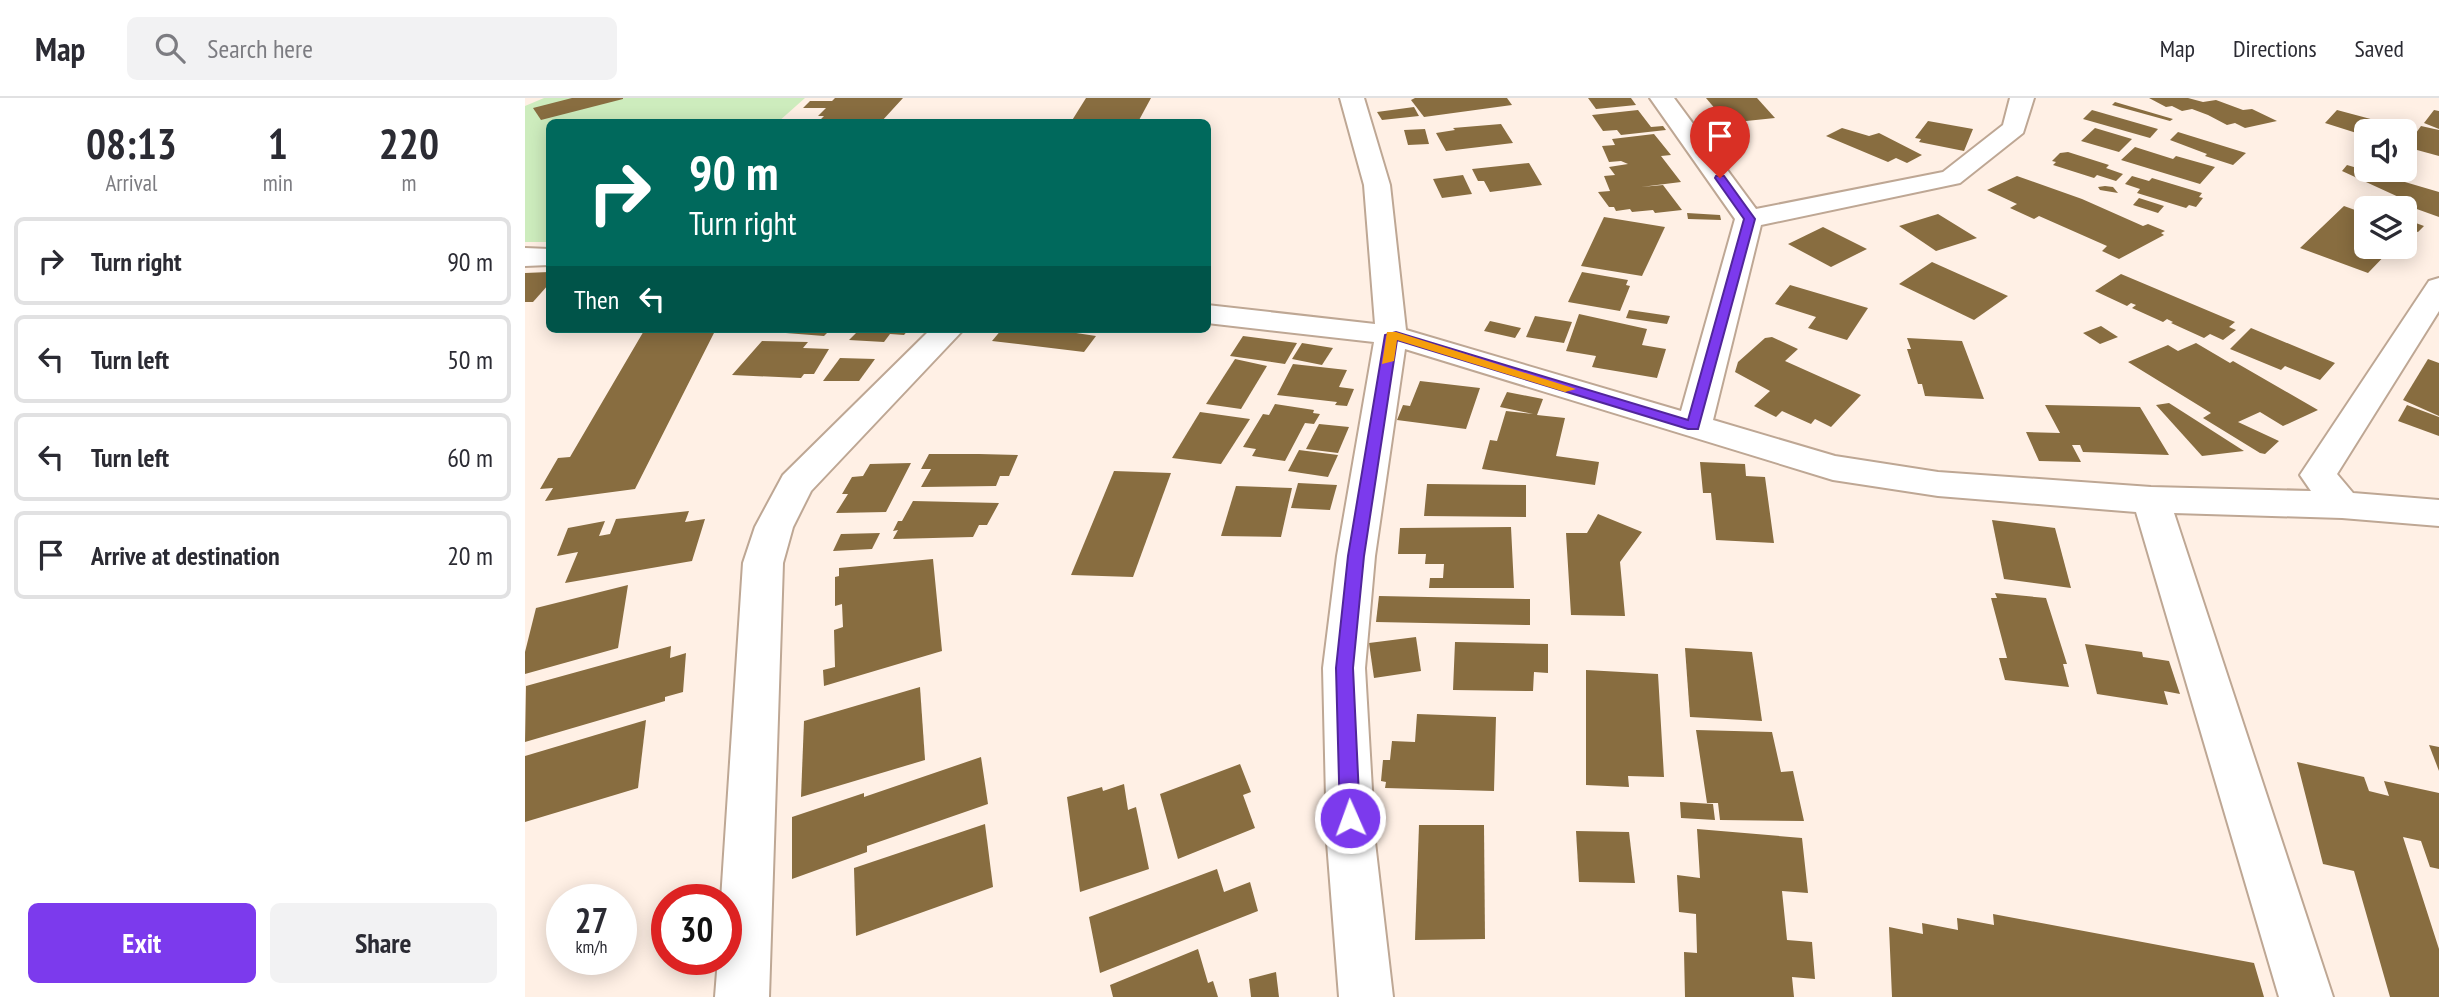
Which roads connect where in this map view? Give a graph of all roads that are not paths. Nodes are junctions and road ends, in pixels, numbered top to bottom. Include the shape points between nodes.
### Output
1 (1352, 98) edge
2 (1662, 98) edge
3 (2022, 98) edge
4 (1749, 219) junction
5 (525, 257) edge
6 (546, 257) edge
7 (2439, 287) edge
8 (1211, 314) edge
9 (945, 333) edge
10 (1391, 335) junction
11 (1693, 426) junction
12 (2151, 500) junction
13 (2342, 505) junction
14 (2439, 513) edge
15 (742, 997) edge
16 (1366, 997) edge
17 (2306, 997) edge

1 - 10 street via 1377,185
2 - 4 street
3 - 4 street via 2014,128 1951,178
4 - 11 street
5 - 6 street
7 - 13 street via 2318,475
8 - 10 street
9 - 15 street via 796,484 763,563
10 - 11 street
10 - 16 street via 1356,556 1344,668 1351,842
11 - 12 street via 1833,468 1938,484
12 - 13 street
12 - 17 street
13 - 14 street

